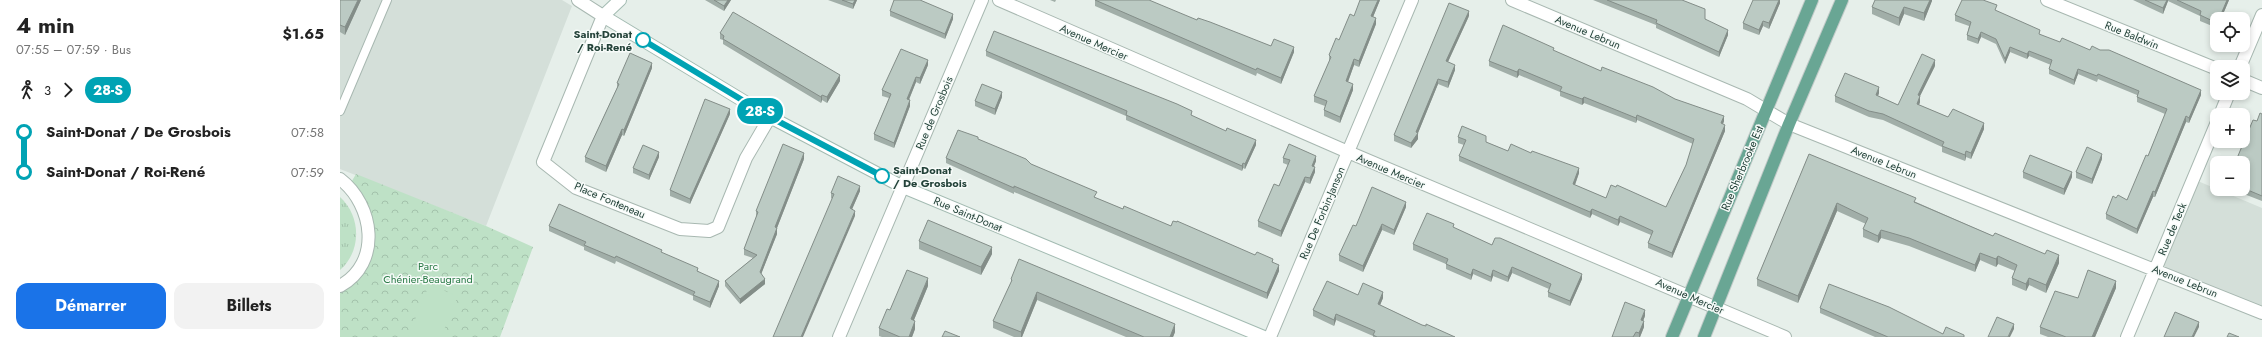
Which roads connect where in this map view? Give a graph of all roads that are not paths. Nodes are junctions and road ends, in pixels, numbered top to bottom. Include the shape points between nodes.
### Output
1 (387, 0) edge
2 (578, 0) edge
3 (608, 0) edge
4 (620, 0) edge
5 (982, 0) edge
6 (999, 0) edge
7 (1412, 0) edge
8 (1512, 0) edge
9 (1812, 0) edge
10 (1842, 0) edge
11 (2047, 0) edge
12 (2262, 15) edge
13 (603, 16) junction
14 (2243, 60) edge
15 (2210, 66) edge
16 (2250, 83) edge
17 (2262, 88) edge
18 (1767, 110) junction
19 (340, 111) edge
20 (770, 117) junction
21 (1789, 124) junction
22 (2210, 139) edge
23 (1348, 152) junction
24 (340, 180) edge
25 (903, 187) junction
26 (2156, 269) junction
27 (340, 286) edge
28 (1688, 295) junction
29 (1716, 308) junction
30 (2262, 313) edge
31 (839, 337) edge
32 (1264, 337) edge
33 (1270, 337) edge
34 (1672, 337) edge
35 (1704, 337) edge
36 (1785, 337) edge
37 (2127, 337) edge

1 - 19 lane
2 - 13 street, Rue Saint-Donat
3 - 13 street
4 - 13 street
5 - 25 street, Rue de Grosbois
6 - 23 street, Avenue Mercier
7 - 23 street, Rue De Forbin-Janson
8 - 18 street, Avenue Lebrun via 1747,99
9 - 18 main road, Rue Sherbrooke Est
10 - 21 main road
11 - 15 street, Rue Baldwin
12 - 14 street
13 - 20 street, Rue Saint-Donat
13 - 20 street, Place Fonteneau via 543,162 576,188 680,229 709,231 718,227 746,158
16 - 17 street
18 - 21 street, Avenue Lebrun
18 - 28 main road, Rue Sherbrooke Est
20 - 25 street, Rue Saint-Donat
21 - 26 street, Avenue Lebrun
21 - 29 main road
22 - 26 street, Rue de Teck
23 - 28 street, Avenue Mercier
23 - 33 street, Rue De Forbin-Janson
24 - 27 street via 349,186 359,199 369,228 365,256 358,269
25 - 31 street, Rue de Grosbois
25 - 32 street, Rue Saint-Donat
26 - 30 street, Avenue Lebrun
26 - 37 street, Rue de Teck
28 - 29 street, Avenue Mercier
28 - 34 main road, Rue Sherbrooke Est
29 - 35 main road
29 - 36 street, Avenue Mercier

